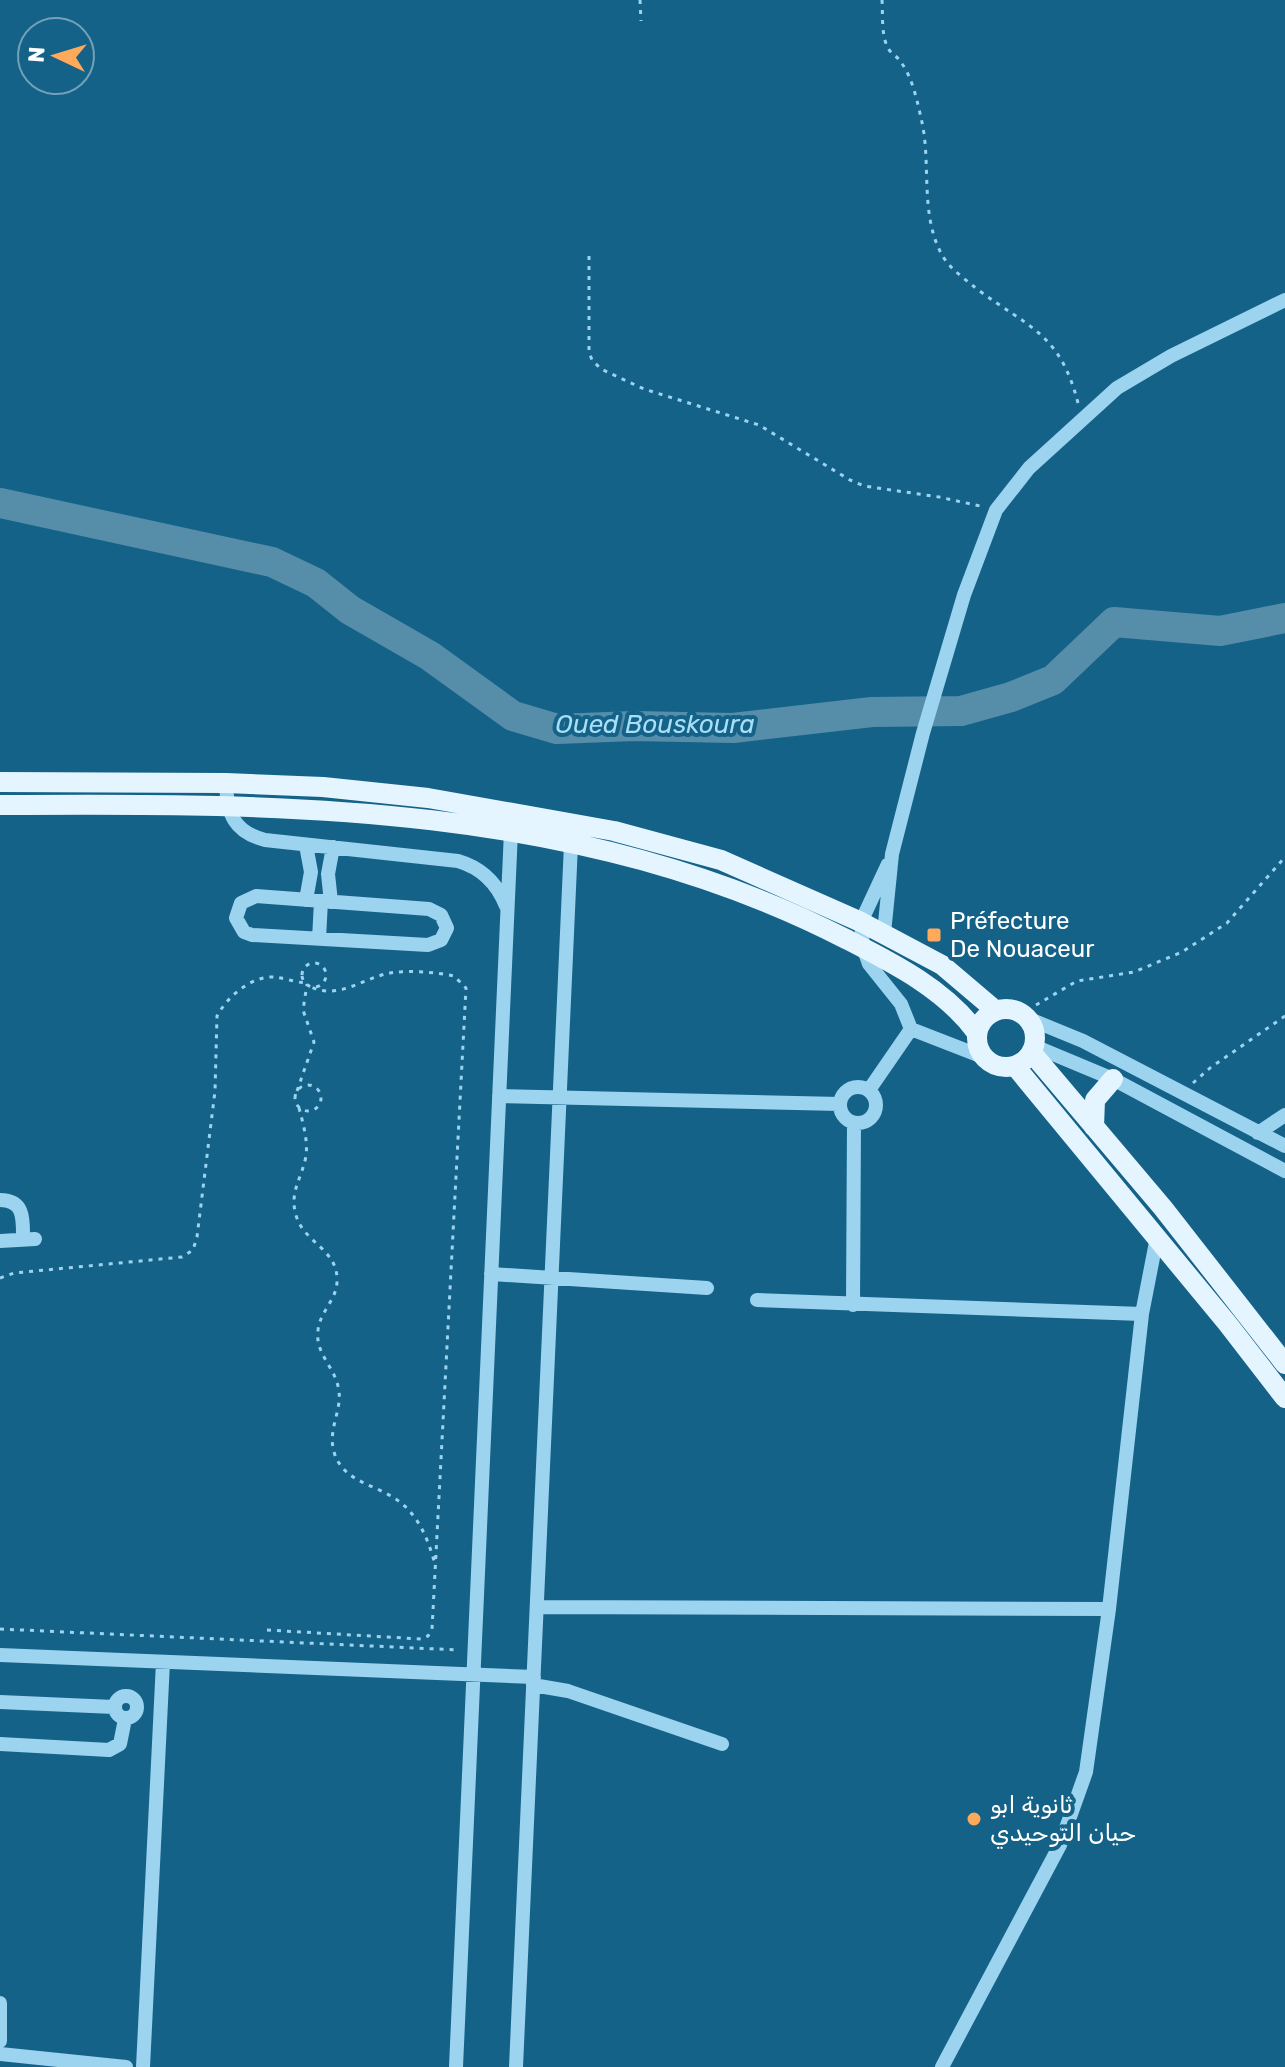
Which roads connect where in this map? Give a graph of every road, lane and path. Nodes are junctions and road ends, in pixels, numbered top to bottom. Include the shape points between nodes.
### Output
1 (640, 0) edge
2 (882, 0) edge
3 (641, 21) dead end
4 (589, 256) dead end
5 (1285, 300) edge
6 (1081, 418) junction
7 (996, 510) junction
8 (0, 782) edge
9 (226, 783) junction
10 (0, 805) edge
11 (227, 805) junction
12 (511, 831) junction
13 (571, 844) junction
14 (306, 845) junction
15 (333, 847) junction
16 (892, 854) junction
17 (1285, 857) edge
18 (306, 900) junction
19 (326, 902) junction
20 (506, 906) junction
21 (861, 922) junction
22 (884, 933) junction
23 (319, 939) junction
24 (863, 947) junction
25 (308, 985) junction
26 (995, 1010) junction
27 (1025, 1016) junction
28 (1285, 1016) edge
29 (911, 1029) junction
30 (977, 1033) junction
31 (1033, 1050) junction
32 (983, 1057) junction
33 (1015, 1066) junction
34 (1113, 1079) junction
35 (869, 1090) junction
36 (297, 1091) junction
37 (1182, 1094) junction
38 (499, 1096) junction
39 (560, 1098) junction
40 (840, 1104) junction
41 (299, 1108) junction
42 (1285, 1115) edge
43 (854, 1123) junction
44 (1094, 1127) junction
45 (1258, 1133) junction
46 (1285, 1146) edge
47 (1285, 1171) edge
48 (0, 1200) edge
49 (1157, 1237) junction
50 (0, 1241) edge
51 (491, 1274) junction
52 (0, 1278) edge
53 (551, 1279) junction
54 (707, 1288) dead end
55 (757, 1300) dead end
56 (853, 1305) junction
57 (1142, 1314) junction
58 (1285, 1364) edge
59 (1285, 1398) edge
60 (436, 1568) junction
61 (537, 1607) junction
62 (1109, 1609) junction
63 (0, 1629) edge
64 (267, 1630) dead end
65 (475, 1651) junction
66 (0, 1655) edge
67 (163, 1662) junction
68 (474, 1675) junction
69 (534, 1681) junction
70 (0, 1702) edge
71 (114, 1707) junction
72 (125, 1719) junction
73 (0, 1744) edge
74 (722, 1744) dead end
75 (0, 2003) edge
76 (0, 2041) edge
77 (0, 2054) edge
78 (126, 2067) edge
79 (143, 2067) edge
80 (456, 2067) edge
81 (516, 2067) edge
82 (942, 2067) edge

1 - 3 path
2 - 6 path via 888,49 900,60 922,122 929,210 943,257 979,290 1041,332 1067,370
4 - 7 path via 589,352 601,369 644,389 759,425 864,486
5 - 6 street via 1151,367
6 - 7 street via 1029,468
7 - 16 street via 964,595
8 - 9 main road
9 - 11 street
9 - 21 main road via 428,798 614,831 721,860
10 - 11 main road
11 - 12 main road via 332,809
11 - 14 street via 240,829 252,837
12 - 13 main road
12 - 20 street
13 - 24 main road via 718,882
13 - 39 street
14 - 15 street
14 - 18 street via 311,872
15 - 19 street
15 - 20 street via 469,864 496,886
16 - 21 street
16 - 22 street
17 - 27 path via 1227,923 1182,952 1134,972 1077,981
18 - 19 street
18 - 23 street via 248,898 236,918 252,935
19 - 23 street
19 - 23 street via 436,911 445,921 445,934 428,945
20 - 38 street
21 - 22 main road
21 - 24 street
22 - 26 main road via 942,965
24 - 29 street
24 - 30 main road via 915,976
25 - 25 path via 324,980 321,966 312,963 303,969
25 - 36 path via 303,1010 314,1042
25 - 52 path via 270,977 255,980 217,1016 215,1091 193,1250 182,1257
25 - 60 path via 338,991 380,975 406,972 454,976 466,988
26 - 27 main road
26 - 30 main road
27 - 31 main road via 1034,1031
27 - 37 street
28 - 37 path
29 - 32 street
29 - 35 street
30 - 32 main road
31 - 33 main road
31 - 34 street
31 - 44 main road
32 - 33 main road via 998,1066
33 - 49 main road
34 - 44 main road via 1095,1100
34 - 47 street
35 - 40 street via 851,1089
35 - 43 street via 875,1113 866,1122
36 - 41 path
36 - 41 path via 313,1085 322,1099 316,1110
37 - 45 street
38 - 39 street
38 - 51 street
39 - 40 street
39 - 53 street
40 - 43 street
41 - 60 path via 306,1157 293,1205 302,1228 328,1254 338,1275 318,1330 321,1354 338,1385 335,1457 350,1476 388,1493 414,1516
42 - 45 street
43 - 56 street
44 - 58 main road
45 - 46 street
48 - 50 street via 20,1207 29,1239
49 - 57 street
49 - 59 main road
51 - 53 street
51 - 65 street
53 - 54 street
53 - 61 street
55 - 56 street
56 - 57 street
57 - 62 street
60 - 64 path via 432,1629 425,1638
61 - 62 street
61 - 69 street
62 - 82 street via 1092,1746 1070,1821
63 - 65 path
65 - 68 street
66 - 67 street
67 - 68 street
67 - 79 street
68 - 69 street
68 - 80 street
69 - 74 street
69 - 81 street
70 - 71 street
71 - 72 street
71 - 72 street via 121,1696 134,1699 136,1712
72 - 73 street via 122,1740 113,1749
75 - 76 street
77 - 78 street

